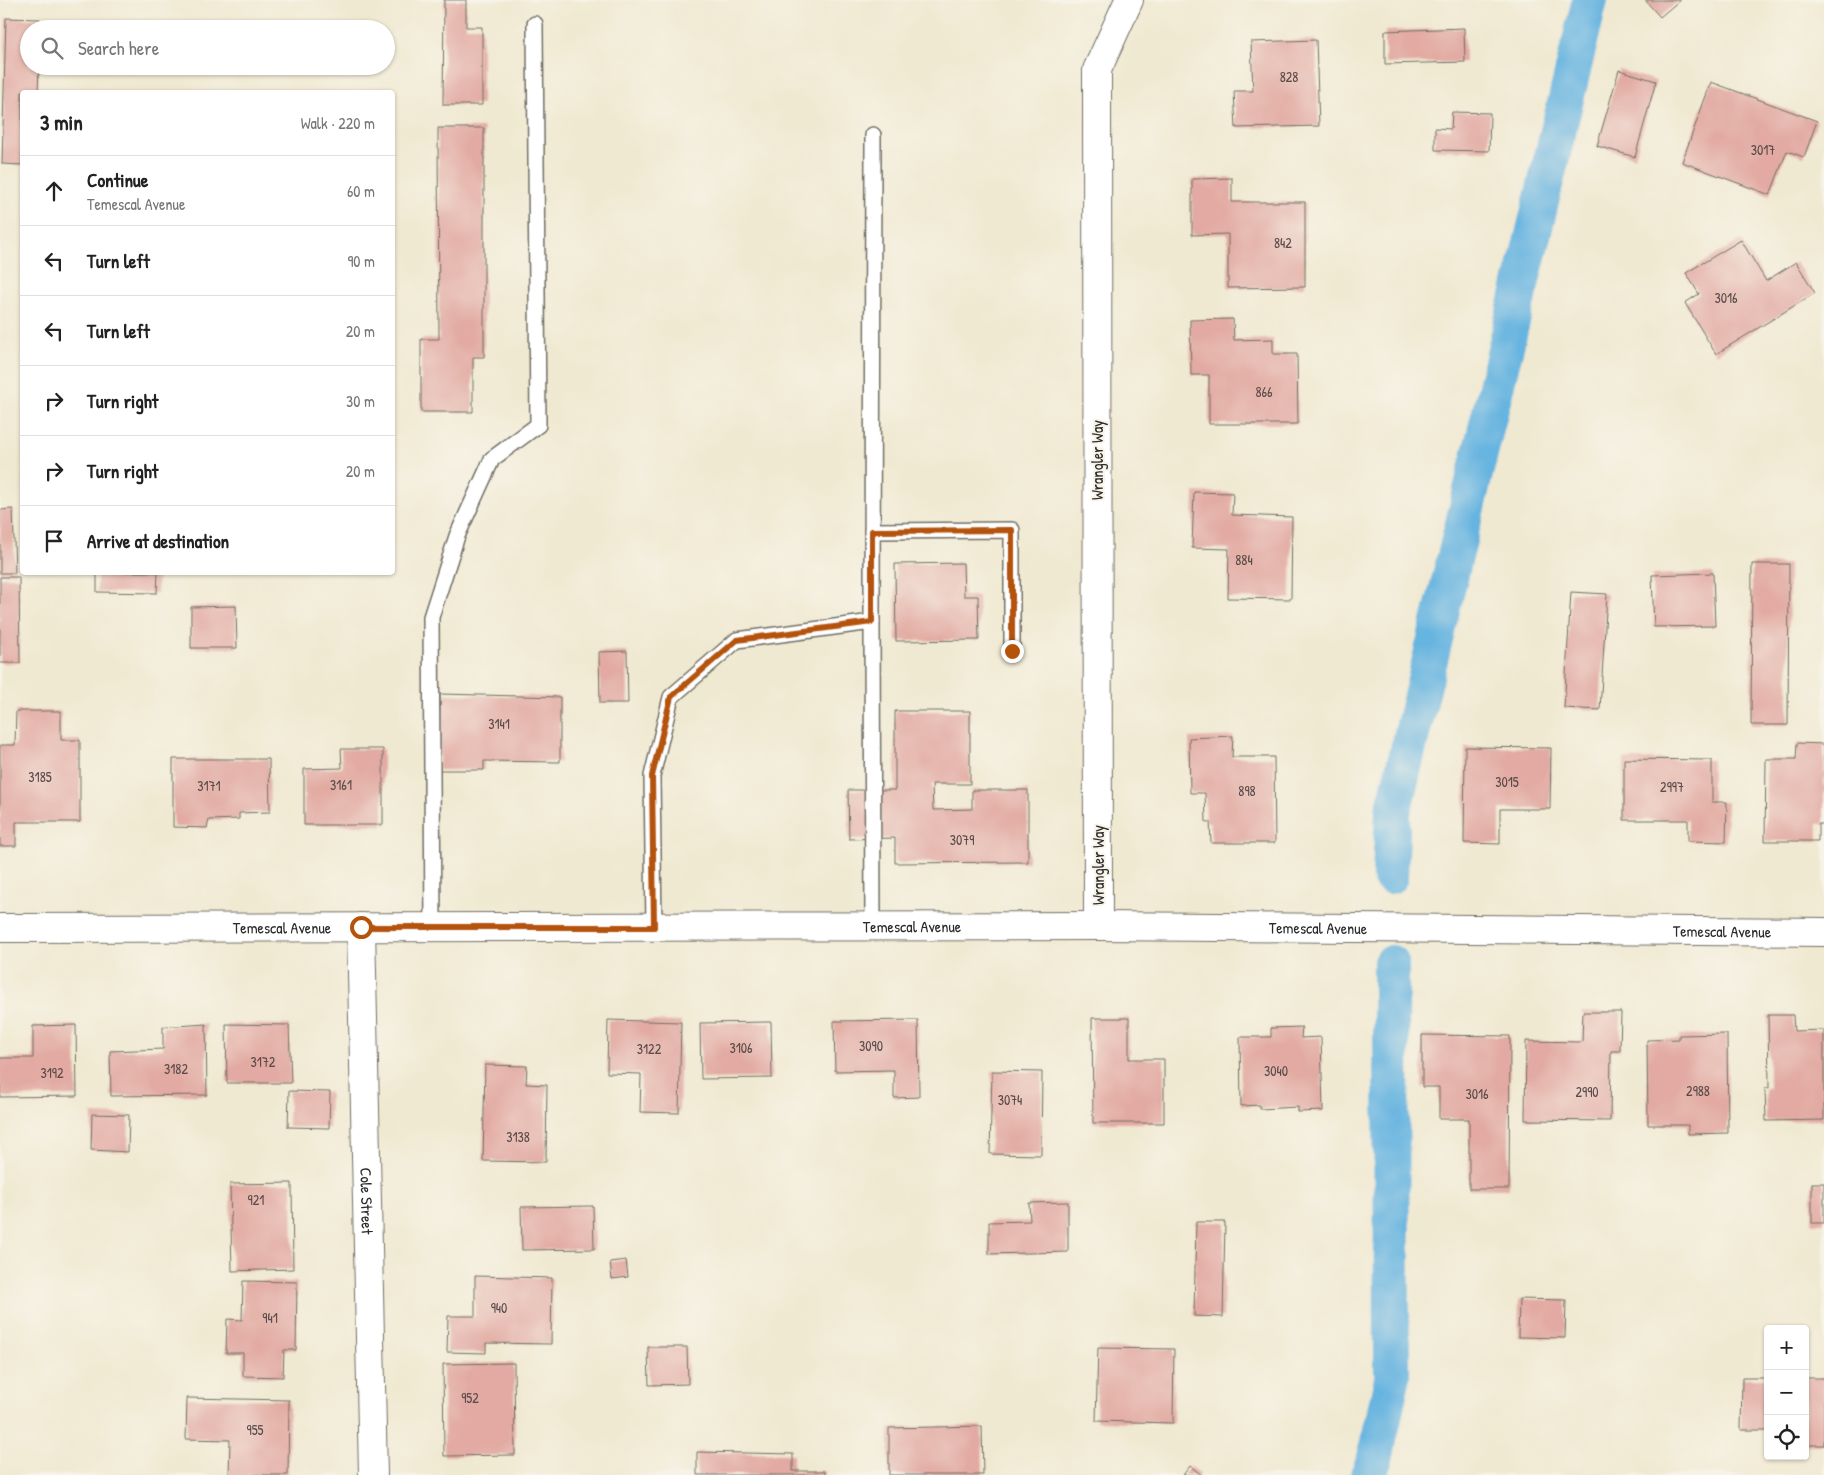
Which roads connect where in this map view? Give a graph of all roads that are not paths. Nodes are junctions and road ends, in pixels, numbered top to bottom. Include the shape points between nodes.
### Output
1 (1129, 0) edge
2 (535, 24) dead end
3 (873, 135) dead end
4 (872, 531) junction
5 (872, 622) junction
6 (1012, 651) dead end
7 (1098, 926) junction
8 (361, 927) junction
9 (433, 927) junction
10 (654, 927) junction
11 (873, 927) junction
12 (0, 928) edge
13 (1824, 932) edge
14 (373, 1475) edge

1 - 7 street, Wrangler Way via 1097,70
2 - 9 lane via 538,425 492,459 457,536 431,618
3 - 4 lane
4 - 5 lane
4 - 6 lane via 1012,530
5 - 10 lane via 737,640 671,697 652,776
5 - 11 lane
7 - 11 street, Temescal Avenue
7 - 13 street, Temescal Avenue
8 - 9 street, Temescal Avenue
8 - 12 street, Temescal Avenue
8 - 14 street, Cole Street
9 - 10 street, Temescal Avenue
10 - 11 street, Temescal Avenue

